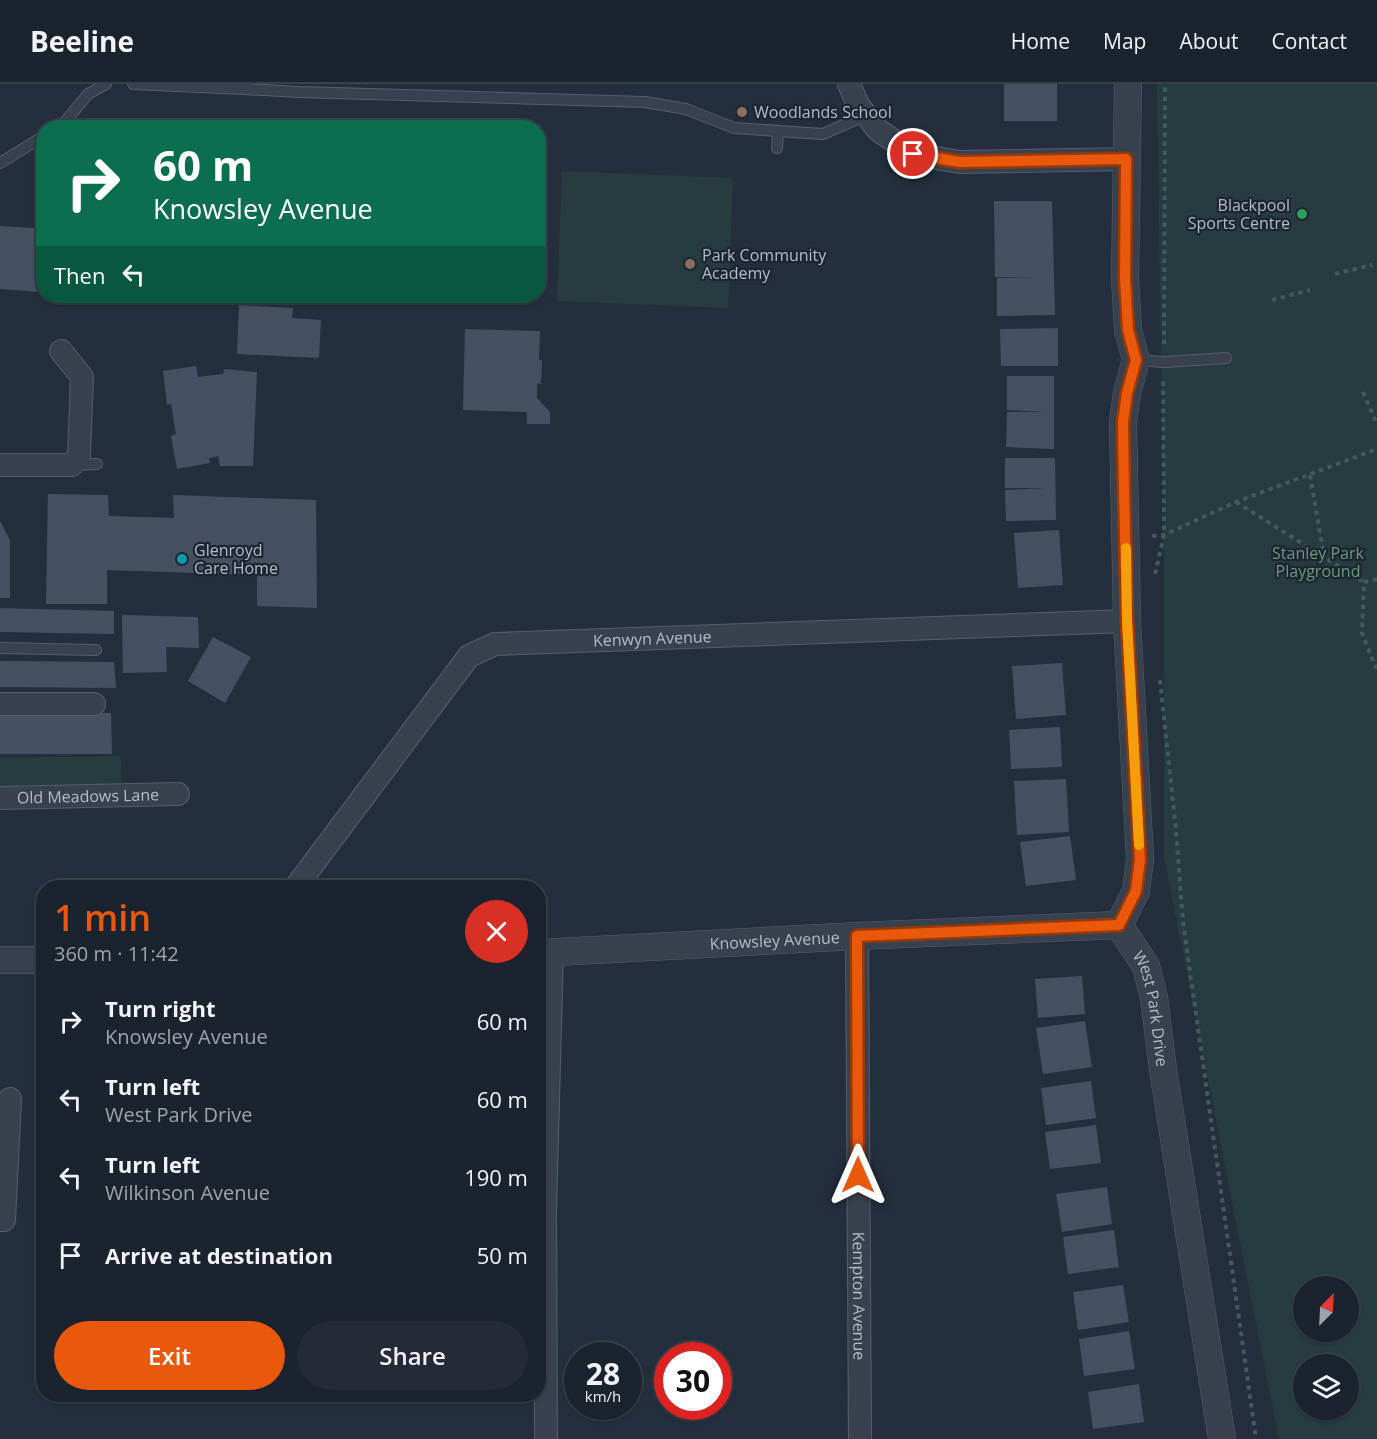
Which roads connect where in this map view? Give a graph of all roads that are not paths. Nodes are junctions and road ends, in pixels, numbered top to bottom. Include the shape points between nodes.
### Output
1 (106, 84) edge
2 (133, 84) edge
3 (849, 84) edge
4 (1128, 84) edge
5 (248, 86) edge
6 (866, 115) junction
7 (63, 120) edge
8 (778, 131) junction
9 (36, 141) edge
10 (777, 148) dead end
11 (1126, 159) junction
12 (0, 163) edge
13 (61, 351) dead end
14 (1226, 358) dead end
15 (1136, 360) junction
16 (97, 464) dead end
17 (0, 465) edge
18 (72, 465) junction
19 (1127, 621) junction
20 (0, 648) edge
21 (96, 650) dead end
22 (0, 704) edge
23 (94, 704) dead end
24 (178, 794) dead end
25 (0, 798) edge
26 (301, 880) edge
27 (1119, 925) junction
28 (857, 936) junction
29 (546, 952) edge
30 (0, 960) edge
31 (36, 960) edge
32 (10, 1099) dead end
33 (0, 1220) edge
34 (545, 1402) edge
35 (546, 1439) edge
36 (860, 1439) edge
37 (1222, 1439) edge

1 - 7 lane via 70,106
2 - 5 lane
3 - 6 street
4 - 11 street
5 - 8 lane via 298,92 645,102 686,109 734,128
6 - 8 lane via 823,134
6 - 11 street via 878,130 913,154 960,162
8 - 10 lane
9 - 12 lane
11 - 15 street via 1125,279 1128,330
13 - 18 street via 82,377 79,456
14 - 15 lane
15 - 19 street via 1123,422
16 - 18 lane
17 - 18 street
19 - 26 street, Kenwyn Avenue via 495,644 469,656
19 - 27 street via 1140,859 1136,891
20 - 21 lane
22 - 23 street
24 - 25 street, Old Meadows Lane
27 - 28 street, Knowsley Avenue
27 - 37 street, West Park Drive via 1146,966 1154,998
28 - 29 street, Knowsley Avenue
28 - 36 street, Kempton Avenue
30 - 31 street
32 - 33 street via 4,1220
34 - 35 street

